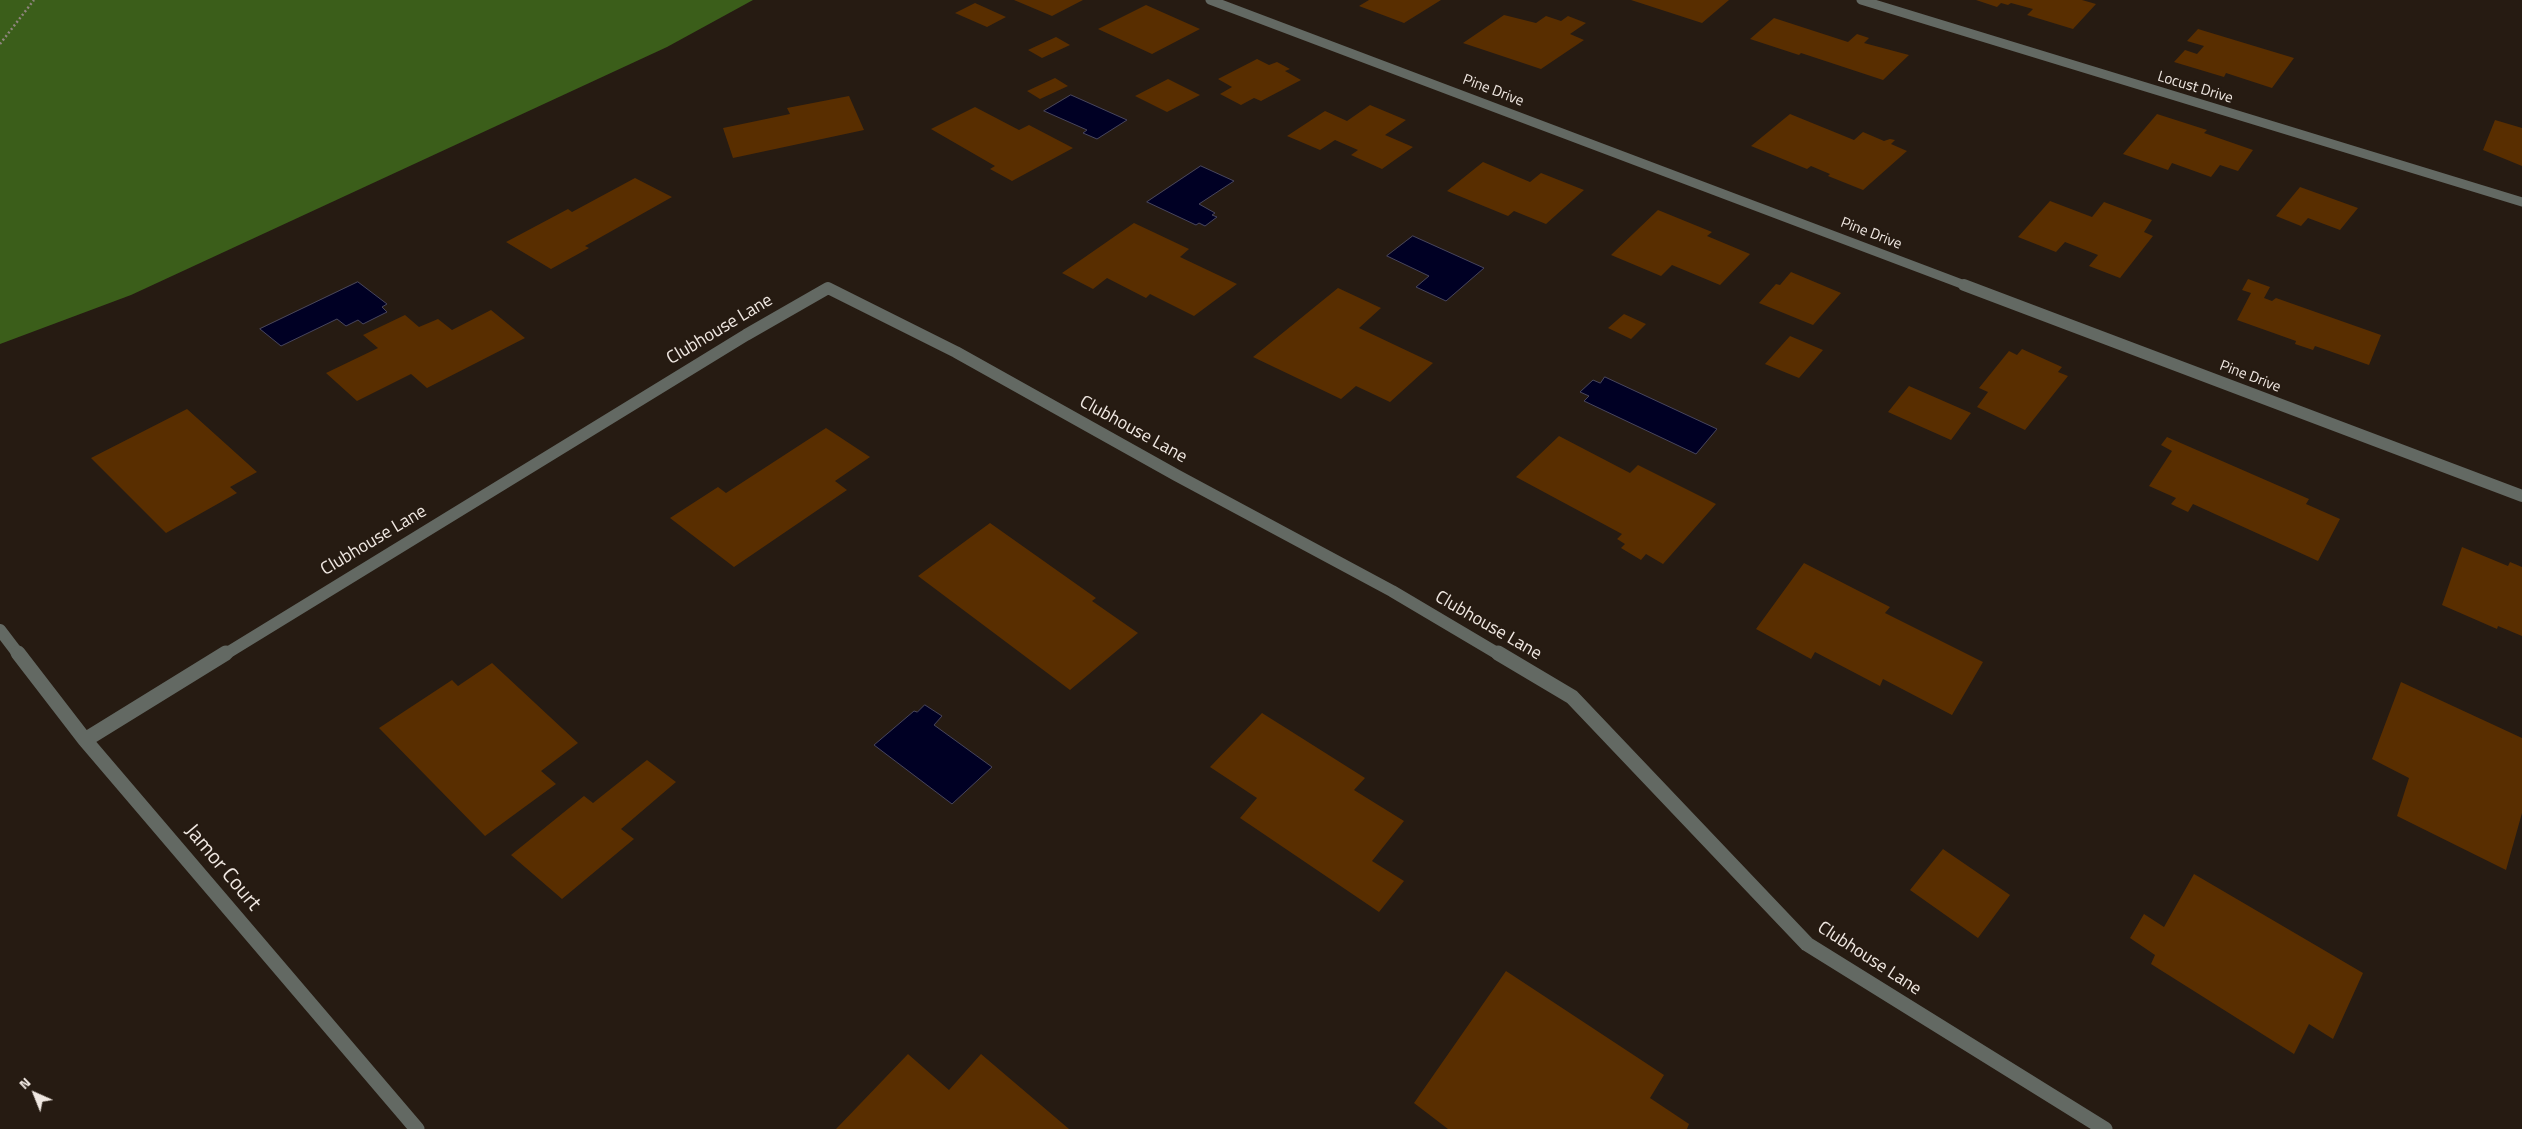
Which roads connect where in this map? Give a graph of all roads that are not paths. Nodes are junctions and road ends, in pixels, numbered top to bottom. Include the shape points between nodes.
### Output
1 (1210, 0) edge
2 (1861, 0) edge
3 (2522, 202) edge
4 (2522, 496) edge
5 (0, 630) edge
6 (85, 740) junction
7 (417, 1129) edge
8 (2105, 1129) edge

1 - 4 street, Pine Drive
2 - 3 street, Locust Drive
5 - 6 street, Jamor Court
6 - 7 street, Jamor Court
6 - 8 street, Clubhouse Lane via 828,288 956,352 1384,587 1572,697 1806,944

